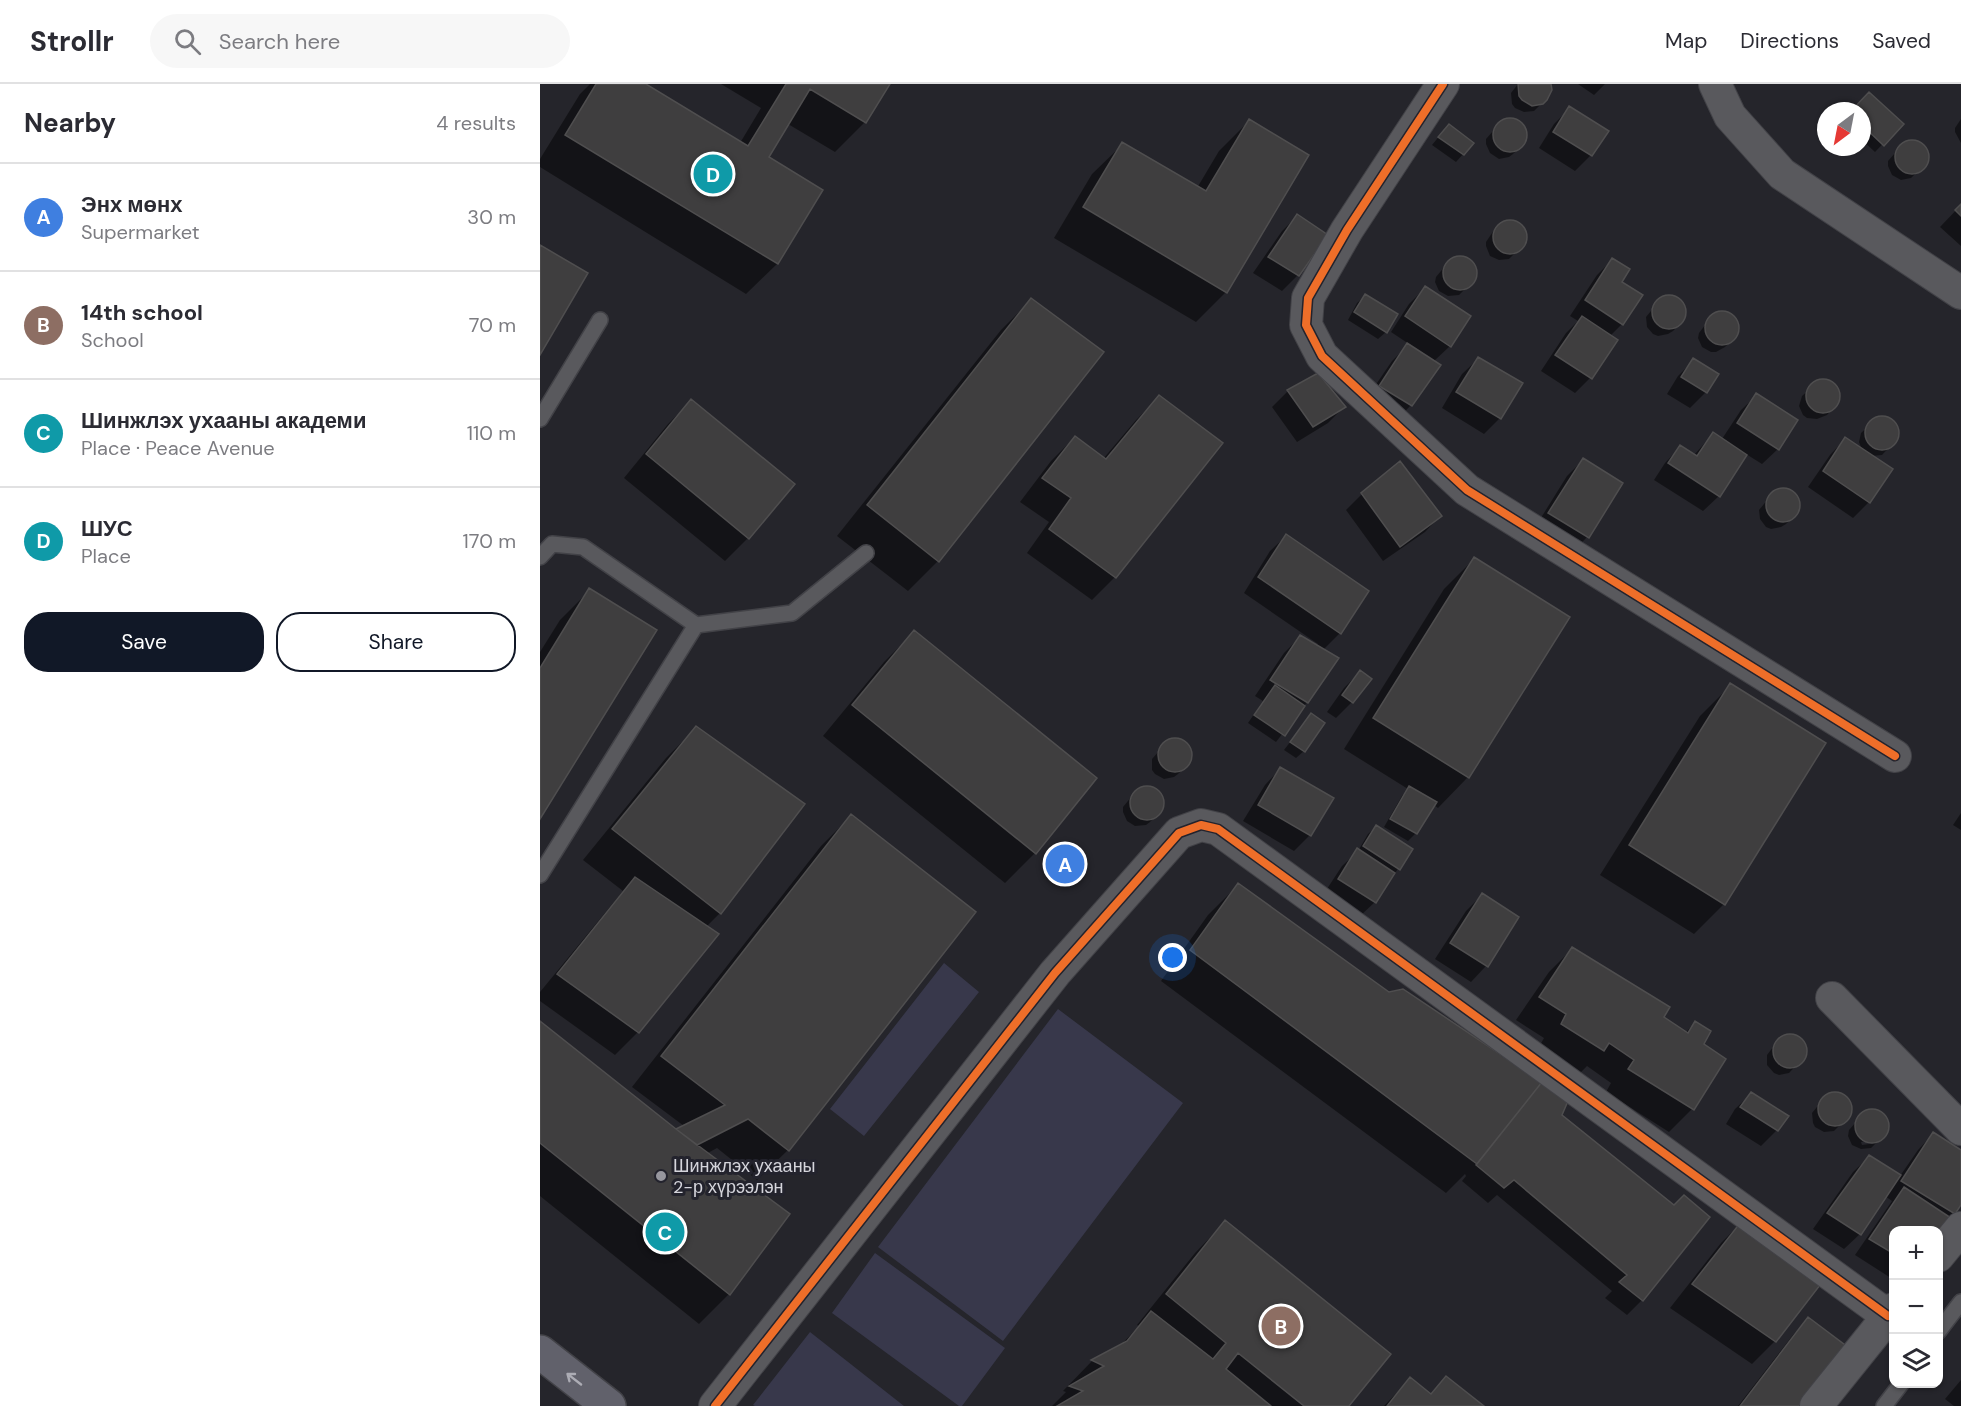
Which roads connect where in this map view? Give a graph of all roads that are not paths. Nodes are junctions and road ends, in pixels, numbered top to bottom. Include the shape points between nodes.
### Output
1 (1443, 84) edge
2 (1715, 84) edge
3 (1961, 293) edge
4 (600, 320) dead end
5 (540, 419) edge
6 (866, 553) dead end
7 (540, 557) edge
8 (696, 625) junction
9 (1895, 756) dead end
10 (540, 875) edge
11 (1832, 998) dead end
12 (1961, 1129) edge
13 (1961, 1228) edge
14 (1943, 1250) edge
15 (1961, 1302) edge
16 (1889, 1312) edge
17 (1889, 1315) edge
18 (1943, 1325) edge
19 (540, 1352) edge
20 (1897, 1388) edge
21 (609, 1406) edge
22 (715, 1406) edge
23 (1816, 1406) edge
24 (1884, 1406) edge

1 - 9 street via 1347,230 1308,298 1306,325 1322,356 1467,490
2 - 3 street via 1730,116 1782,174
4 - 5 lane
6 - 8 lane via 792,613
7 - 8 lane via 552,544 583,547
8 - 10 lane
11 - 12 street
13 - 14 street
15 - 18 lane
16 - 22 street via 1218,829 1201,825 1179,833 1055,972
17 - 23 street
21 -> 19 highway
20 - 24 lane

